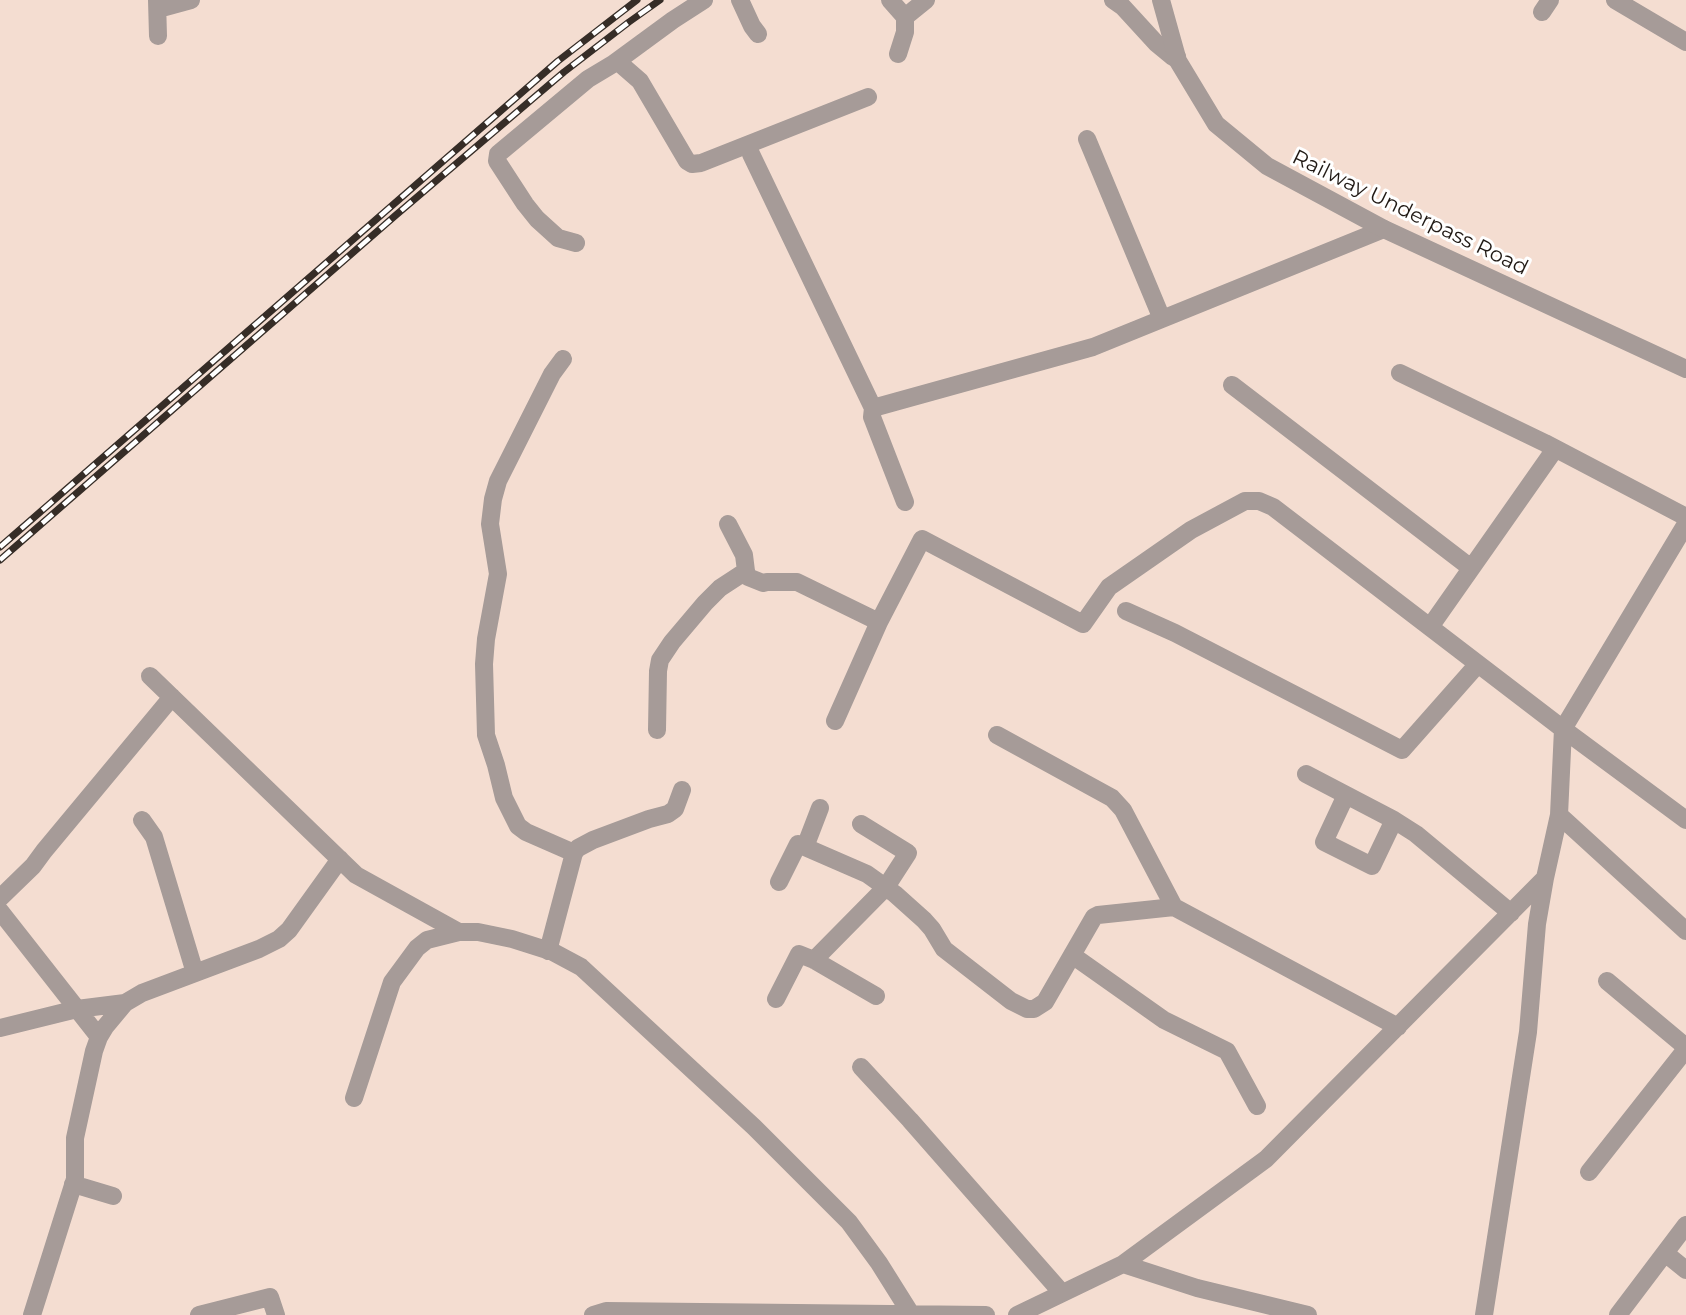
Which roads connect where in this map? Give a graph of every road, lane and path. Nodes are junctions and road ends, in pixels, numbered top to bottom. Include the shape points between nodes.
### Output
1 (190, 0) edge
2 (704, 0) edge
3 (740, 0) edge
4 (890, 0) edge
5 (926, 0) edge
6 (1113, 0) edge
7 (1161, 0) edge
8 (1615, 0) edge
9 (158, 5) edge
10 (905, 17) junction
11 (758, 34) dead end
12 (158, 36) dead end
13 (1686, 42) edge
14 (898, 54) dead end
15 (1177, 57) junction
16 (617, 61) junction
17 (868, 97) dead end
18 (1087, 139) dead end
19 (751, 154) dead end
20 (1384, 229) junction
21 (576, 243) dead end
22 (1162, 319) junction
23 (563, 359) dead end
24 (1686, 369) edge
25 (1400, 373) dead end
26 (1232, 385) dead end
27 (873, 408) junction
28 (1555, 448) junction
29 (904, 502) dead end
30 (1686, 517) edge
31 (728, 524) dead end
32 (1686, 524) edge
33 (1472, 568) junction
34 (746, 571) junction
35 (1126, 611) dead end
36 (879, 622) junction
37 (1430, 627) junction
38 (1478, 664) junction
39 (150, 676) dead end
40 (172, 697) junction
41 (835, 721) dead end
42 (1563, 729) junction
43 (657, 730) dead end
44 (997, 735) dead end
45 (1306, 774) dead end
46 (682, 790) dead end
47 (1346, 795) junction
48 (820, 808) dead end
49 (1558, 815) junction
50 (142, 820) dead end
51 (1394, 820) junction
52 (1686, 820) edge
53 (861, 824) dead end
54 (805, 847) junction
55 (574, 853) junction
56 (340, 859) junction
57 (1545, 878) junction
58 (779, 882) dead end
59 (886, 886) junction
60 (0, 898) edge
61 (1174, 907) junction
62 (0, 911) edge
63 (1511, 913) junction
64 (1686, 931) edge
65 (459, 932) junction
66 (548, 951) junction
67 (1072, 955) junction
68 (814, 960) junction
69 (195, 973) junction
70 (1607, 981) dead end
71 (876, 996) dead end
72 (776, 999) dead end
73 (125, 1003) junction
74 (77, 1009) junction
75 (1398, 1027) junction
76 (0, 1028) edge
77 (99, 1037) junction
78 (1686, 1048) edge
79 (861, 1067) dead end
80 (354, 1098) dead end
81 (1257, 1106) dead end
82 (1589, 1172) dead end
83 (73, 1184) junction
84 (112, 1196) dead end
85 (1686, 1225) edge
86 (1665, 1253) junction
87 (1124, 1264) junction
88 (1686, 1270) edge
89 (1062, 1293) junction
90 (1257, 1309) edge
91 (737, 1314) edge
92 (793, 1314) edge
93 (911, 1314) edge
94 (32, 1315) edge
95 (199, 1315) edge
96 (276, 1315) edge
97 (593, 1315) edge
98 (986, 1315) edge
99 (1017, 1315) edge
100 (1308, 1315) edge
101 (1484, 1315) edge
102 (1618, 1315) edge

1 - 9 street
2 - 16 street
3 - 11 street
4 - 10 street
5 - 10 street
6 - 15 street via 1156,43
7 - 15 street, Railway Underpass Road
8 - 13 street
9 - 12 street
10 - 14 street
15 - 20 street, Railway Underpass Road via 1216,124 1224,131 1267,166
16 - 17 street via 640,81 692,164
16 - 21 street via 588,79 498,154 497,161 543,225 558,238
18 - 22 street
19 - 27 street
20 - 22 street
20 - 24 street, Railway Underpass Road
22 - 27 street via 1093,347
23 - 55 street via 498,481 493,499 490,524 498,574 484,664 486,735 504,798 518,826
25 - 28 street
26 - 33 street
27 - 29 street via 872,417
28 - 30 street
28 - 33 street
31 - 34 street via 744,555
32 - 42 street
33 - 37 street
34 - 36 street via 748,577 763,583 797,582
34 - 43 street via 705,603 660,660
35 - 38 street via 1402,750
36 - 37 street via 922,539 1083,624 1109,587 1191,530 1245,501 1259,501 1273,507
36 - 41 street
37 - 38 street
38 - 42 street
39 - 40 street
40 - 56 street
40 - 60 street via 33,866
42 - 49 street
42 - 52 street
44 - 61 street via 1112,798 1123,810
45 - 47 street
46 - 55 street via 675,809 668,814 599,837
47 - 51 street
47 - 51 street via 1324,842 1372,866
48 - 54 street
49 - 57 street
49 - 64 street
50 - 69 street via 154,837
51 - 63 street
53 - 59 street via 908,853
54 - 58 street via 798,844
54 - 59 street
55 - 66 street
56 - 65 street via 356,875
56 - 69 street via 279,939
57 - 63 street
57 - 101 street via 1528,1032
59 - 67 street via 924,920 944,949 1027,1009 1045,1002
59 - 68 street
61 - 67 street via 1098,915
61 - 75 street
62 - 74 street
63 - 75 street
65 - 66 street via 489,934
65 - 80 street via 427,940 392,982
66 - 93 street via 581,968 754,1127 849,1222
67 - 81 street via 1164,1020 1227,1051
68 - 71 street
68 - 72 street via 800,954
69 - 73 street
70 - 78 street
73 - 74 street
73 - 77 street
74 - 76 street
74 - 77 street
75 - 87 street via 1266,1159
77 - 83 street via 75,1138
78 - 82 street
79 - 89 street
83 - 84 street
83 - 94 street
85 - 86 street
86 - 88 street
86 - 102 street
87 - 89 street
87 - 90 street
89 - 99 street
90 - 100 street
91 - 92 street
91 - 97 street via 606,1311
92 - 93 street
93 - 98 street
95 - 96 street via 270,1297

